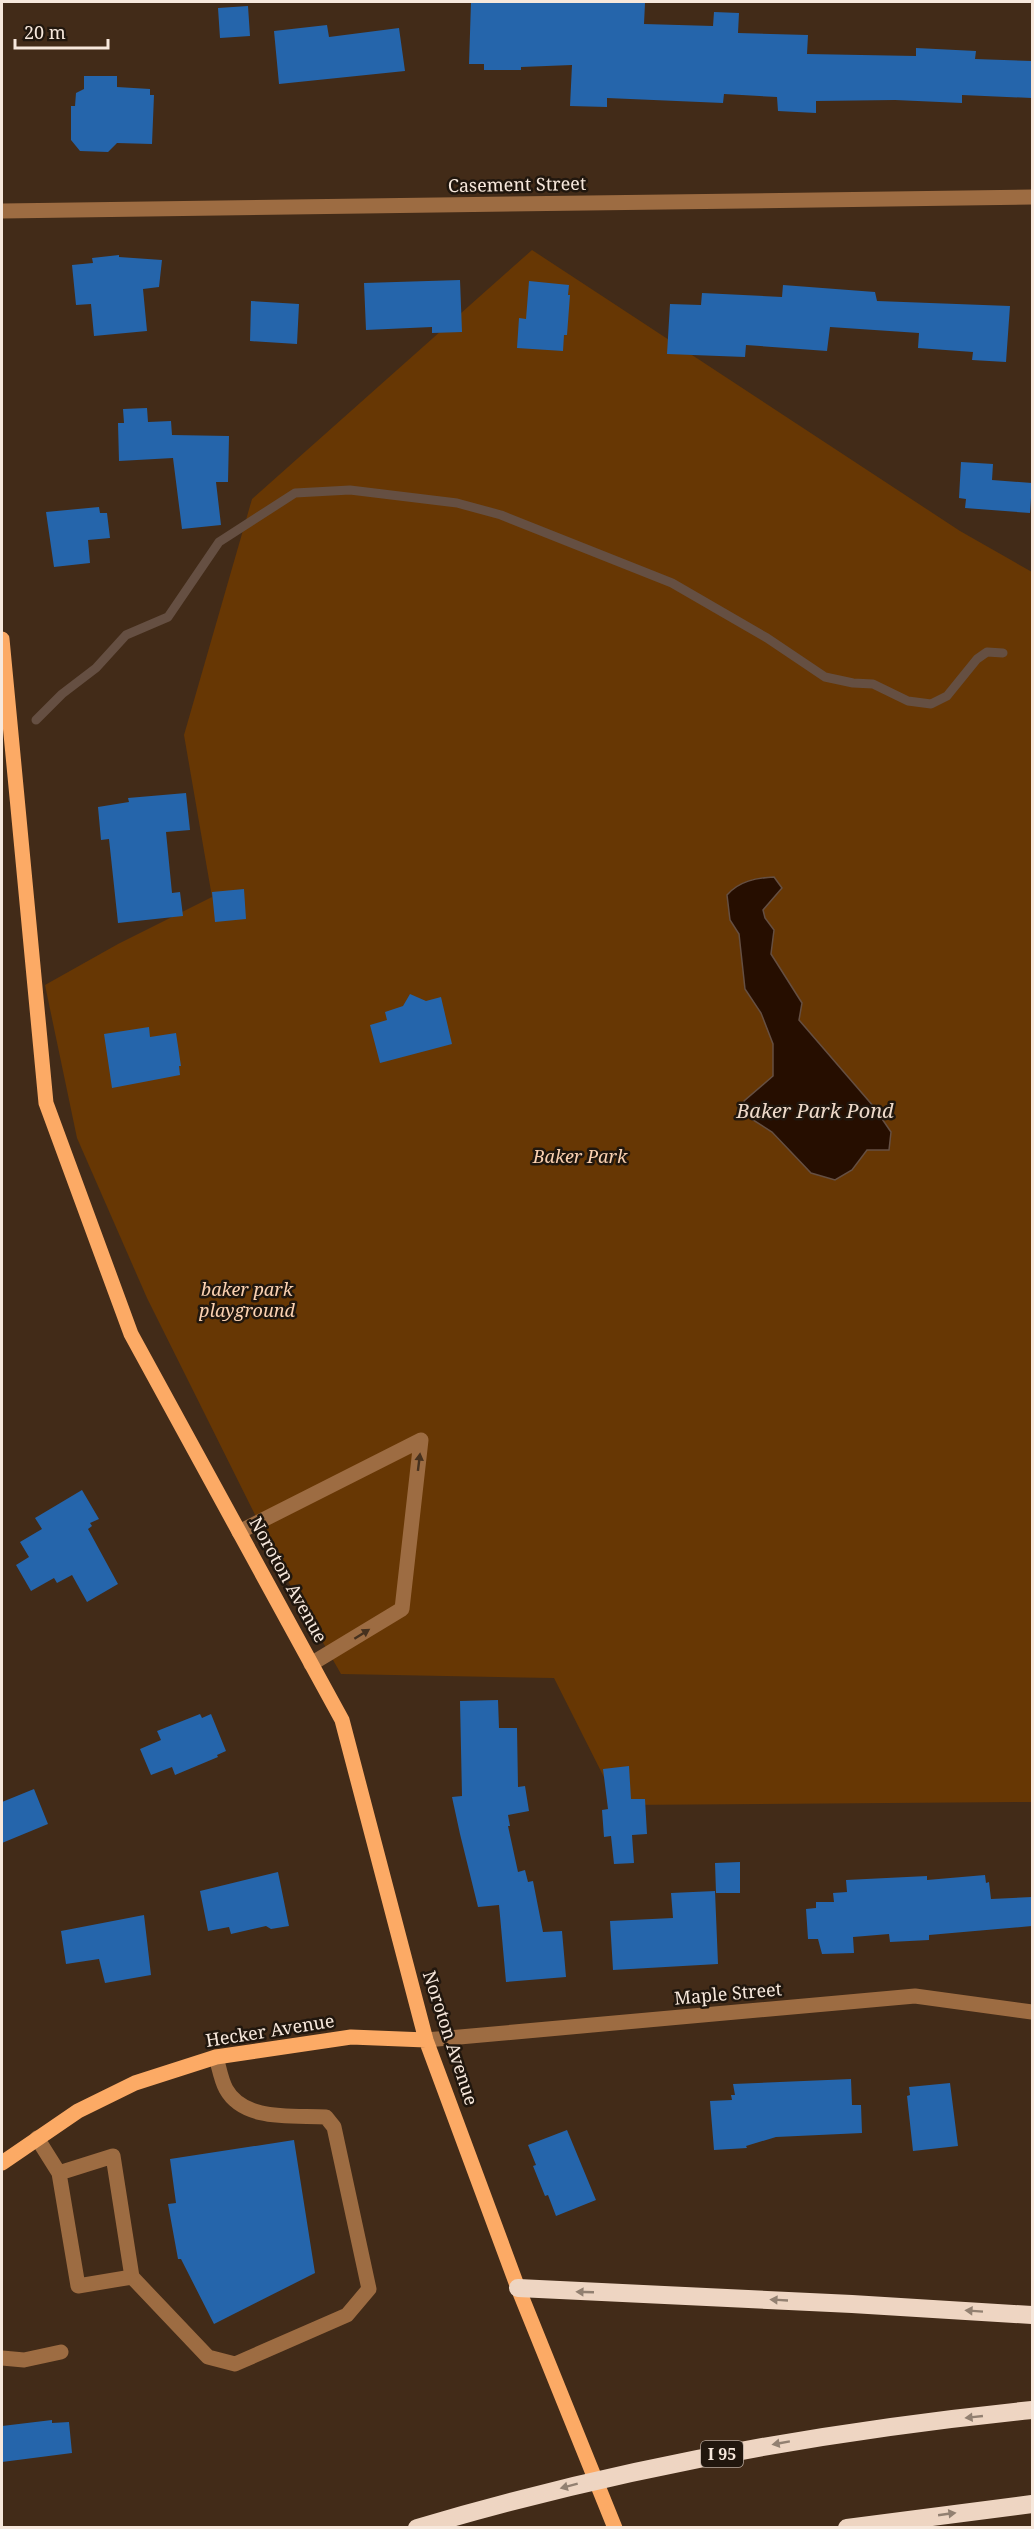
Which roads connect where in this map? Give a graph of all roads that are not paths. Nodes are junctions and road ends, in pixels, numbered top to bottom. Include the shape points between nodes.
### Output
1 (1032, 197) edge
2 (2, 211) edge
3 (2, 639) edge
4 (239, 1532) junction
5 (311, 1664) junction
6 (1032, 2012) edge
7 (426, 2040) junction
8 (216, 2057) junction
9 (37, 2138) junction
10 (2, 2163) edge
11 (59, 2173) junction
12 (132, 2277) junction
13 (518, 2288) junction
14 (1032, 2316) edge
15 (61, 2352) dead end
16 (2, 2358) edge
17 (1032, 2410) edge
18 (1032, 2504) edge
19 (417, 2528) edge
20 (615, 2528) edge
21 (848, 2528) edge

1 - 2 street, Casement Street
3 - 4 main road, Noroton Avenue via 46,1103 131,1334
4 - 5 main road, Noroton Avenue
5 -> 4 street via 402,1609 422,1440
5 - 7 main road, Noroton Avenue via 342,1720
6 - 7 street, Maple Street via 915,1996
7 - 8 main road, Hecker Avenue via 351,2037
7 - 13 main road, Noroton Avenue
8 - 9 main road, Hecker Avenue via 135,2083 78,2110
8 - 12 street via 225,2088 237,2104 256,2113 326,2117 334,2127 369,2289 347,2315 235,2364 208,2357
9 - 10 main road, Hecker Avenue
9 - 11 street
11 - 12 street via 78,2286
11 - 12 street via 113,2156
14 -> 13 highway
13 - 20 main road, Noroton Avenue
15 - 16 street via 24,2360
17 -> 19 highway, I 95 via 819,2437 694,2459 591,2480
21 -> 18 highway

